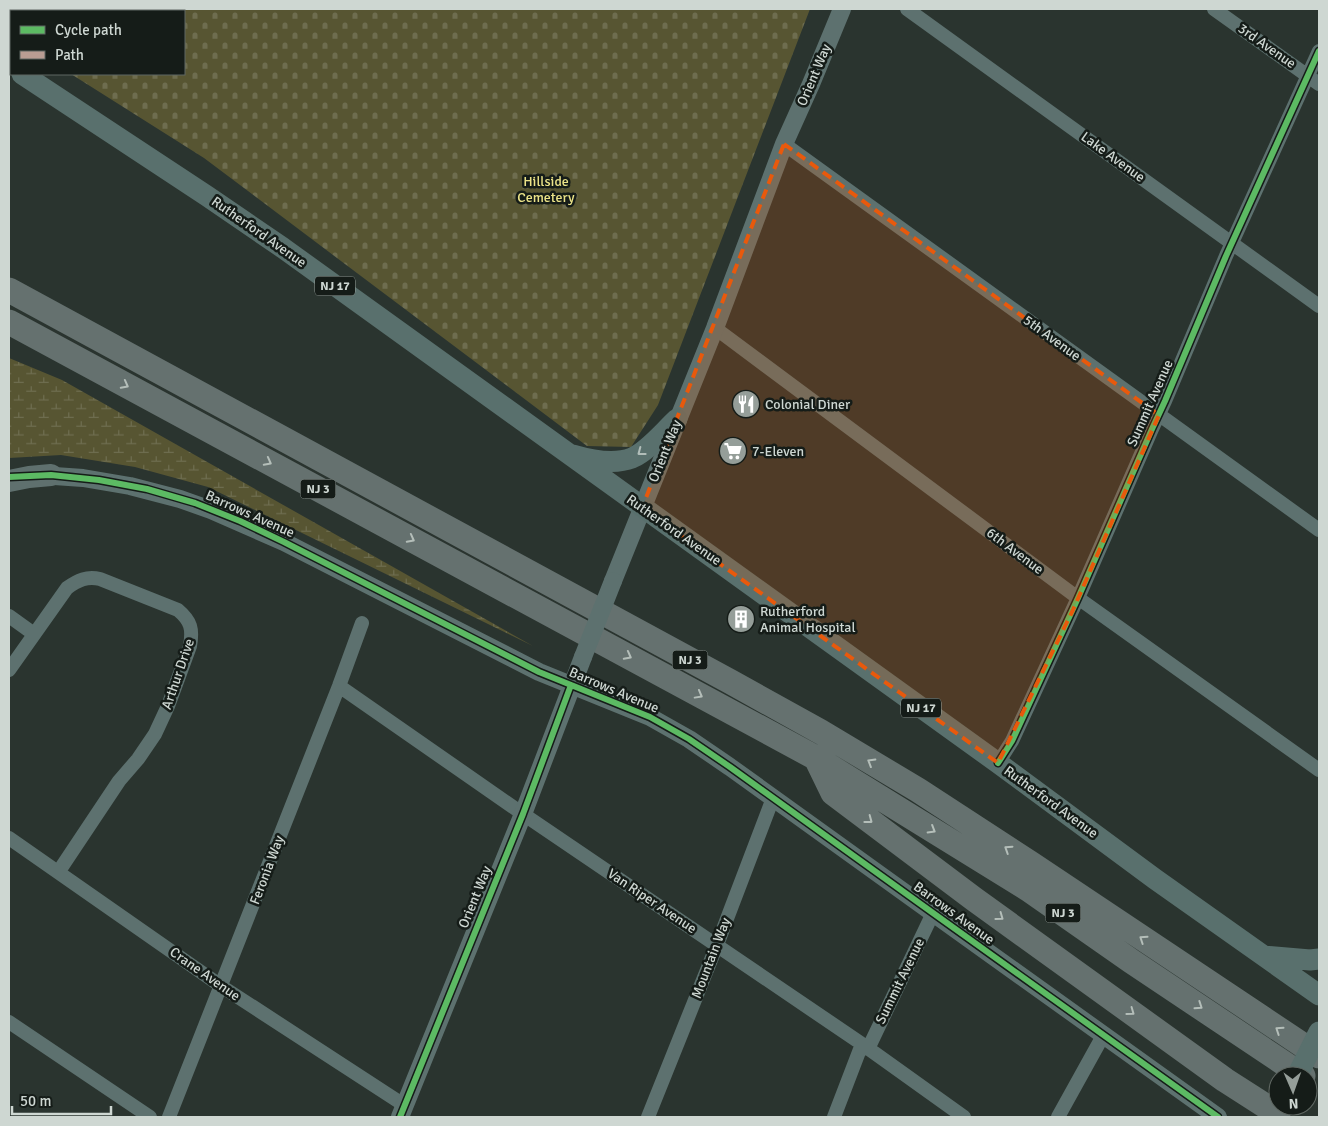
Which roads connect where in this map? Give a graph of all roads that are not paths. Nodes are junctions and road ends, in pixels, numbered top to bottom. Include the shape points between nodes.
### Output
1 (842, 9) edge
2 (906, 9) edge
3 (1214, 9) edge
4 (1319, 52) edge
5 (24, 75) edge
6 (1314, 80) edge
7 (784, 144) junction
8 (1232, 243) junction
9 (9, 290) edge
10 (1319, 306) edge
11 (9, 322) edge
12 (715, 328) junction
13 (9, 342) edge
14 (82, 362) junction
15 (1159, 415) junction
16 (677, 419) junction
17 (566, 453) junction
18 (51, 475) junction
19 (9, 477) edge
20 (9, 481) edge
21 (642, 508) junction
22 (1319, 530) edge
23 (1078, 598) junction
24 (9, 616) edge
25 (362, 622) dead end
26 (34, 634) junction
27 (9, 670) edge
28 (571, 685) junction
29 (339, 686) junction
30 (816, 758) junction
31 (998, 763) junction
32 (1319, 770) edge
33 (773, 798) junction
34 (523, 814) junction
35 (9, 838) edge
36 (59, 871) junction
37 (933, 914) junction
38 (717, 945) junction
39 (1264, 956) junction
40 (1319, 959) edge
41 (221, 986) junction
42 (1319, 995) edge
43 (9, 1022) edge
44 (1319, 1032) edge
45 (1104, 1034) junction
46 (865, 1047) junction
47 (1319, 1056) edge
48 (1288, 1066) edge
49 (1302, 1066) edge
50 (1268, 1107) edge
51 (402, 1111) edge
52 (150, 1117) edge
53 (169, 1117) edge
54 (648, 1117) edge
55 (834, 1117) edge
56 (964, 1117) edge
57 (1058, 1117) edge
58 (1218, 1117) edge

1 - 7 street, Orient Way
2 - 8 street, Lake Avenue
3 - 6 street, 3rd Avenue
4 - 6 street, Summit Avenue
5 - 17 main road, Rutherford Avenue / NJ 17 via 252,226
6 - 8 street, Summit Avenue
7 - 12 street, Orient Way
7 - 15 street, 5th Avenue
8 - 10 street, Lake Avenue
8 - 15 street, Summit Avenue
47 -> 9 highway, NJ 3 via 918,790 829,737
11 - 14 highway, NJ 3
12 - 16 street, Orient Way
12 - 23 street, 6th Avenue
13 - 14 highway via 50,362
14 -> 30 highway, NJ 3
15 - 22 street, 5th Avenue
15 - 23 street, Summit Avenue
16 -> 17 main road via 642,452 629,459 598,460
16 - 21 street, Orient Way
17 - 21 main road, Rutherford Avenue / NJ 17
18 - 19 street, Barrows Avenue
18 - 20 highway
18 - 28 street, Barrows Avenue via 147,489 226,516
21 - 28 street, Orient Way, bridge
21 - 31 main road, Rutherford Avenue / NJ 17
23 - 31 street, Summit Avenue via 1012,741
23 - 32 street, 6th Avenue
24 - 26 street
25 - 29 street, Feronia Way
26 - 27 street, Arthur Drive
26 - 36 street, Arthur Drive via 67,588 76,581 96,578 178,610 186,617 192,636 155,734 119,781
28 - 33 street, Barrows Avenue via 650,717 689,739
28 - 34 street, Orient Way
29 - 34 street, Van Riper Avenue
29 - 41 street, Feronia Way
30 -> 48 highway, NJ 3 via 1028,889
30 -> 50 highway via 833,793 1225,1080
31 - 39 main road, Rutherford Avenue / NJ 17
33 - 37 street, Barrows Avenue
33 - 38 street, Mountain Way
34 - 38 street, Van Riper Avenue
34 - 51 street, Orient Way
35 - 36 street, Crane Avenue
36 - 41 street, Crane Avenue
37 - 45 street, Barrows Avenue
37 - 46 street, Summit Avenue
38 - 46 street, Van Riper Avenue
38 - 54 street, Mountain Way
39 - 40 main road
39 - 42 main road, Rutherford Avenue / NJ 17
41 - 51 street, Crane Avenue
41 - 53 street, Feronia Way
43 - 52 street
44 - 49 main road, bridge
45 - 57 street
45 - 58 street, Barrows Avenue
46 - 55 street, Summit Avenue
46 - 56 street, Van Riper Avenue

